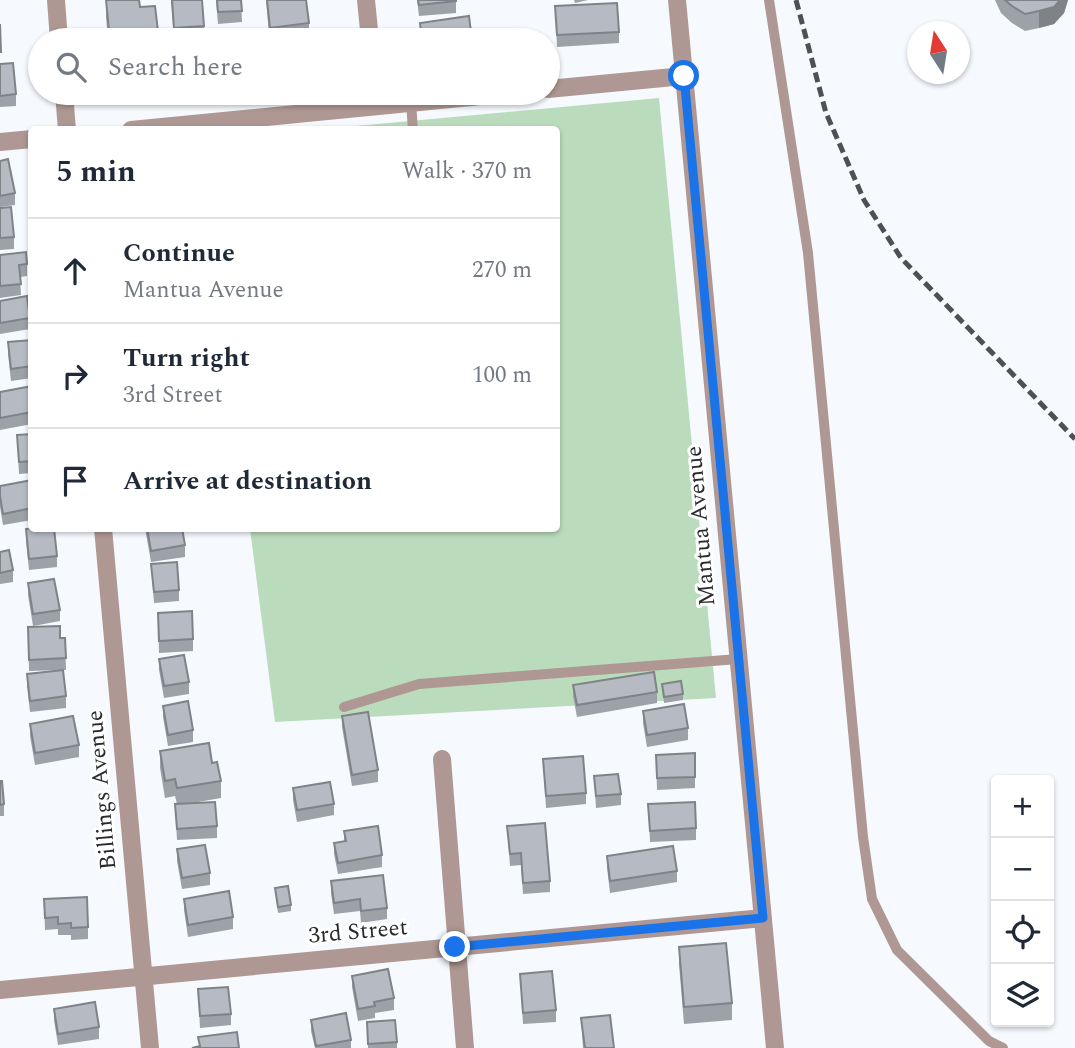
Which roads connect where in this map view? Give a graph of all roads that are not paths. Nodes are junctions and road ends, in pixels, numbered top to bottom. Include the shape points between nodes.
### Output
1 (56, 0) edge
2 (366, 0) edge
3 (677, 0) edge
4 (769, 0) edge
5 (59, 28) edge
6 (369, 28) edge
7 (684, 76) junction
8 (560, 88) edge
9 (65, 105) edge
10 (328, 105) edge
11 (411, 105) edge
12 (67, 126) edge
13 (162, 126) edge
14 (414, 126) edge
15 (28, 139) edge
16 (0, 142) edge
17 (103, 532) edge
18 (738, 659) junction
19 (344, 707) dead end
20 (442, 759) dead end
21 (763, 918) junction
22 (455, 947) junction
23 (144, 977) junction
24 (0, 990) edge
25 (150, 1048) edge
26 (465, 1048) edge
27 (775, 1048) edge
28 (1003, 1048) edge

1 - 5 street
2 - 6 street
3 - 7 street, Mantua Avenue
4 - 28 lane via 808,253 872,899 897,950 989,1041
7 - 8 street
7 - 18 street, Mantua Avenue
9 - 12 street
10 - 13 street
11 - 14 lane
15 - 16 street
17 - 23 street, Billings Avenue
18 - 19 lane via 419,684
18 - 21 street, Mantua Avenue
20 - 22 street
21 - 22 street, 3rd Street
21 - 27 street, Mantua Avenue
22 - 23 street, 3rd Street
22 - 26 street
23 - 24 street, 3rd Street
23 - 25 street, Billings Avenue

